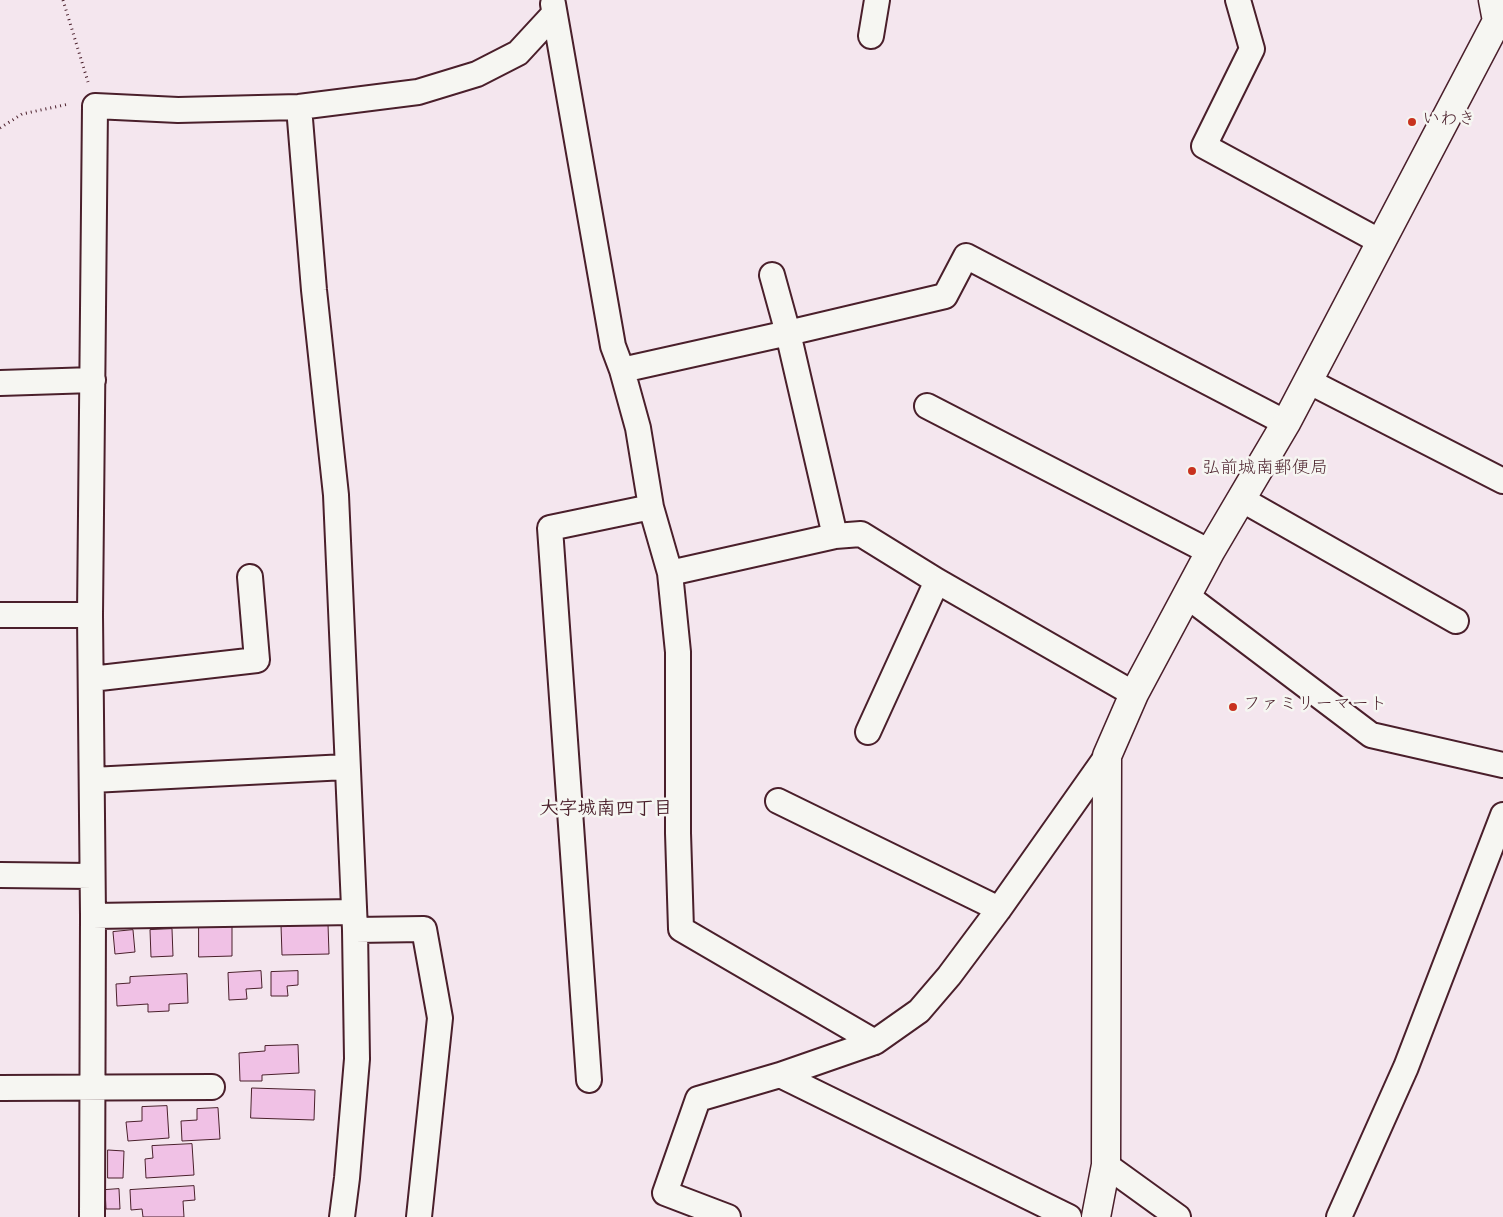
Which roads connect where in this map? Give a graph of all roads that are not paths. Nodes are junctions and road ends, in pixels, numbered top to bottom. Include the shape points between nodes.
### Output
1 (877, 0) edge
2 (1238, 0) edge
3 (1494, 0) edge
4 (553, 7) edge
5 (871, 36) dead end
6 (299, 107) junction
7 (1381, 242) junction
8 (772, 275) dead end
9 (788, 333) junction
10 (622, 370) junction
11 (93, 380) junction
12 (1308, 381) junction
13 (0, 383) edge
14 (927, 406) dead end
15 (1286, 423) junction
16 (1503, 481) edge
17 (1241, 499) junction
18 (651, 507) junction
19 (835, 536) junction
20 (1210, 552) junction
21 (670, 573) junction
22 (250, 577) dead end
23 (937, 581) junction
24 (1187, 596) junction
25 (90, 615) junction
26 (0, 616) edge
27 (1456, 621) dead end
28 (91, 679) junction
29 (1134, 694) junction
30 (868, 732) dead end
31 (1108, 756) junction
32 (1503, 765) edge
33 (346, 767) junction
34 (92, 780) junction
35 (778, 801) dead end
36 (1503, 815) edge
37 (0, 875) edge
38 (92, 876) junction
39 (999, 909) junction
40 (93, 916) junction
41 (354, 921) junction
42 (875, 1042) junction
43 (780, 1075) junction
44 (589, 1080) dead end
45 (212, 1087) dead end
46 (0, 1088) edge
47 (93, 1088) junction
48 (1106, 1165) junction
49 (92, 1217) edge
50 (342, 1217) edge
51 (419, 1217) edge
52 (728, 1217) edge
53 (1069, 1217) edge
54 (1096, 1217) edge
55 (1178, 1217) edge
56 (1339, 1217) edge

1 - 5 street
2 - 7 street via 1252,49 1204,146
3 - 7 street via 1497,21
4 - 6 street via 518,52 478,74 418,92
4 - 10 street via 613,346
6 - 11 street via 178,110 95,106
6 - 33 street via 336,495
7 - 12 street
8 - 9 street
9 - 10 street
9 - 15 street via 945,296 966,256
9 - 19 street
10 - 18 street via 638,428
11 - 13 street
11 - 25 street
12 - 15 street
12 - 16 street
14 - 20 street
15 - 17 street
17 - 20 street
17 - 27 street
18 - 21 street
18 - 44 street via 550,528
19 - 21 street
19 - 23 street via 861,534
20 - 24 street
21 - 42 street via 678,652 681,930
22 - 28 street via 257,660
23 - 29 street
23 - 30 street
24 - 29 street
24 - 32 street via 1371,735
25 - 26 street
25 - 28 street
28 - 34 street
29 - 31 street
31 - 39 street
31 - 48 street
33 - 34 street
33 - 41 street
34 - 38 street
35 - 39 street
36 - 56 street via 1406,1067
37 - 38 street
38 - 40 street
39 - 42 street via 949,976 918,1011
40 - 41 street
40 - 47 street
41 - 50 street via 357,1059
41 - 51 street via 424,929 440,1018
42 - 43 street
43 - 52 street via 698,1099 665,1194
43 - 53 street
45 - 47 street
46 - 47 street
47 - 49 street
48 - 54 street
48 - 55 street

